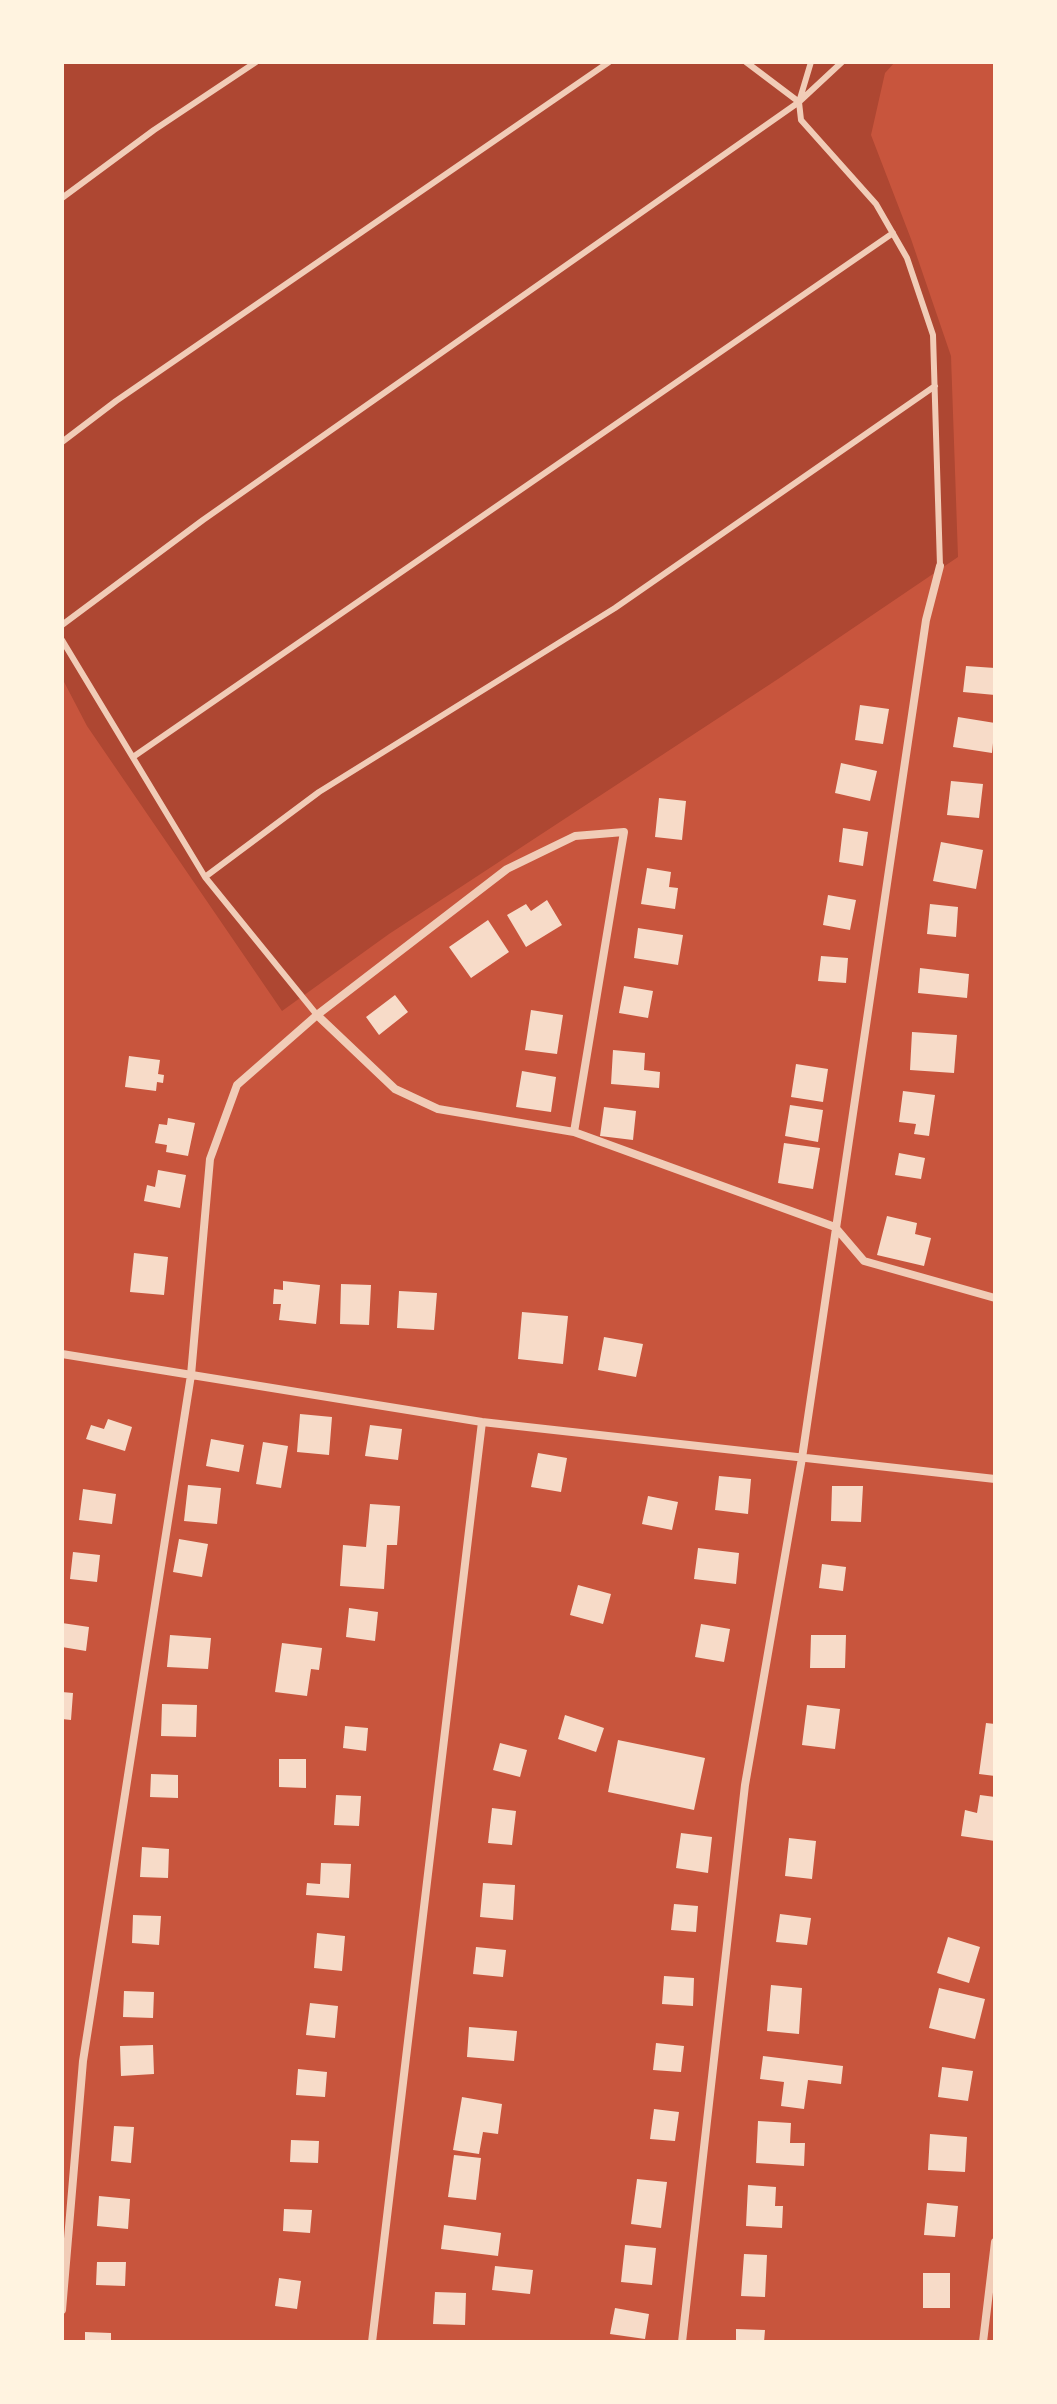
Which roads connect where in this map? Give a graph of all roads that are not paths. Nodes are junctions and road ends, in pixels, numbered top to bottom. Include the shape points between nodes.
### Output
1 (256, 62) edge
2 (609, 62) edge
3 (746, 62) edge
4 (811, 62) edge
5 (842, 62) edge
6 (799, 102) junction
7 (62, 198) edge
8 (893, 233) junction
9 (935, 386) junction
10 (62, 442) edge
11 (940, 566) joint
12 (62, 625) edge
13 (62, 640) edge
14 (133, 757) junction
15 (205, 877) junction
16 (317, 1015) junction
17 (574, 1132) junction
18 (835, 1227) junction
19 (995, 1298) edge
20 (62, 1354) edge
21 (191, 1375) junction
22 (482, 1422) junction
23 (802, 1458) junction
24 (995, 1479) edge
25 (995, 2242) edge
26 (62, 2310) edge
27 (372, 2342) edge
28 (682, 2342) edge
29 (983, 2342) edge

1 - 7 lane
2 - 10 lane
3 - 6 lane
4 - 6 lane
5 - 6 lane
6 - 8 lane via 801,120 876,204
6 - 12 lane via 203,520
8 - 9 lane via 933,335
8 - 14 lane
9 - 11 lane
9 - 15 lane via 615,608 319,792
11 - 18 street via 926,620
13 - 14 lane
14 - 15 lane
15 - 16 lane
16 - 17 street via 395,1089 438,1109
16 - 17 street via 507,869 575,836 624,832
16 - 21 street via 237,1085 210,1159
17 - 18 street
18 - 19 street via 864,1261
18 - 23 street
20 - 21 street
21 - 22 street
21 - 26 street via 83,2061
22 - 23 street
22 - 27 street
23 - 24 street
23 - 28 street via 745,1785
25 - 29 street

